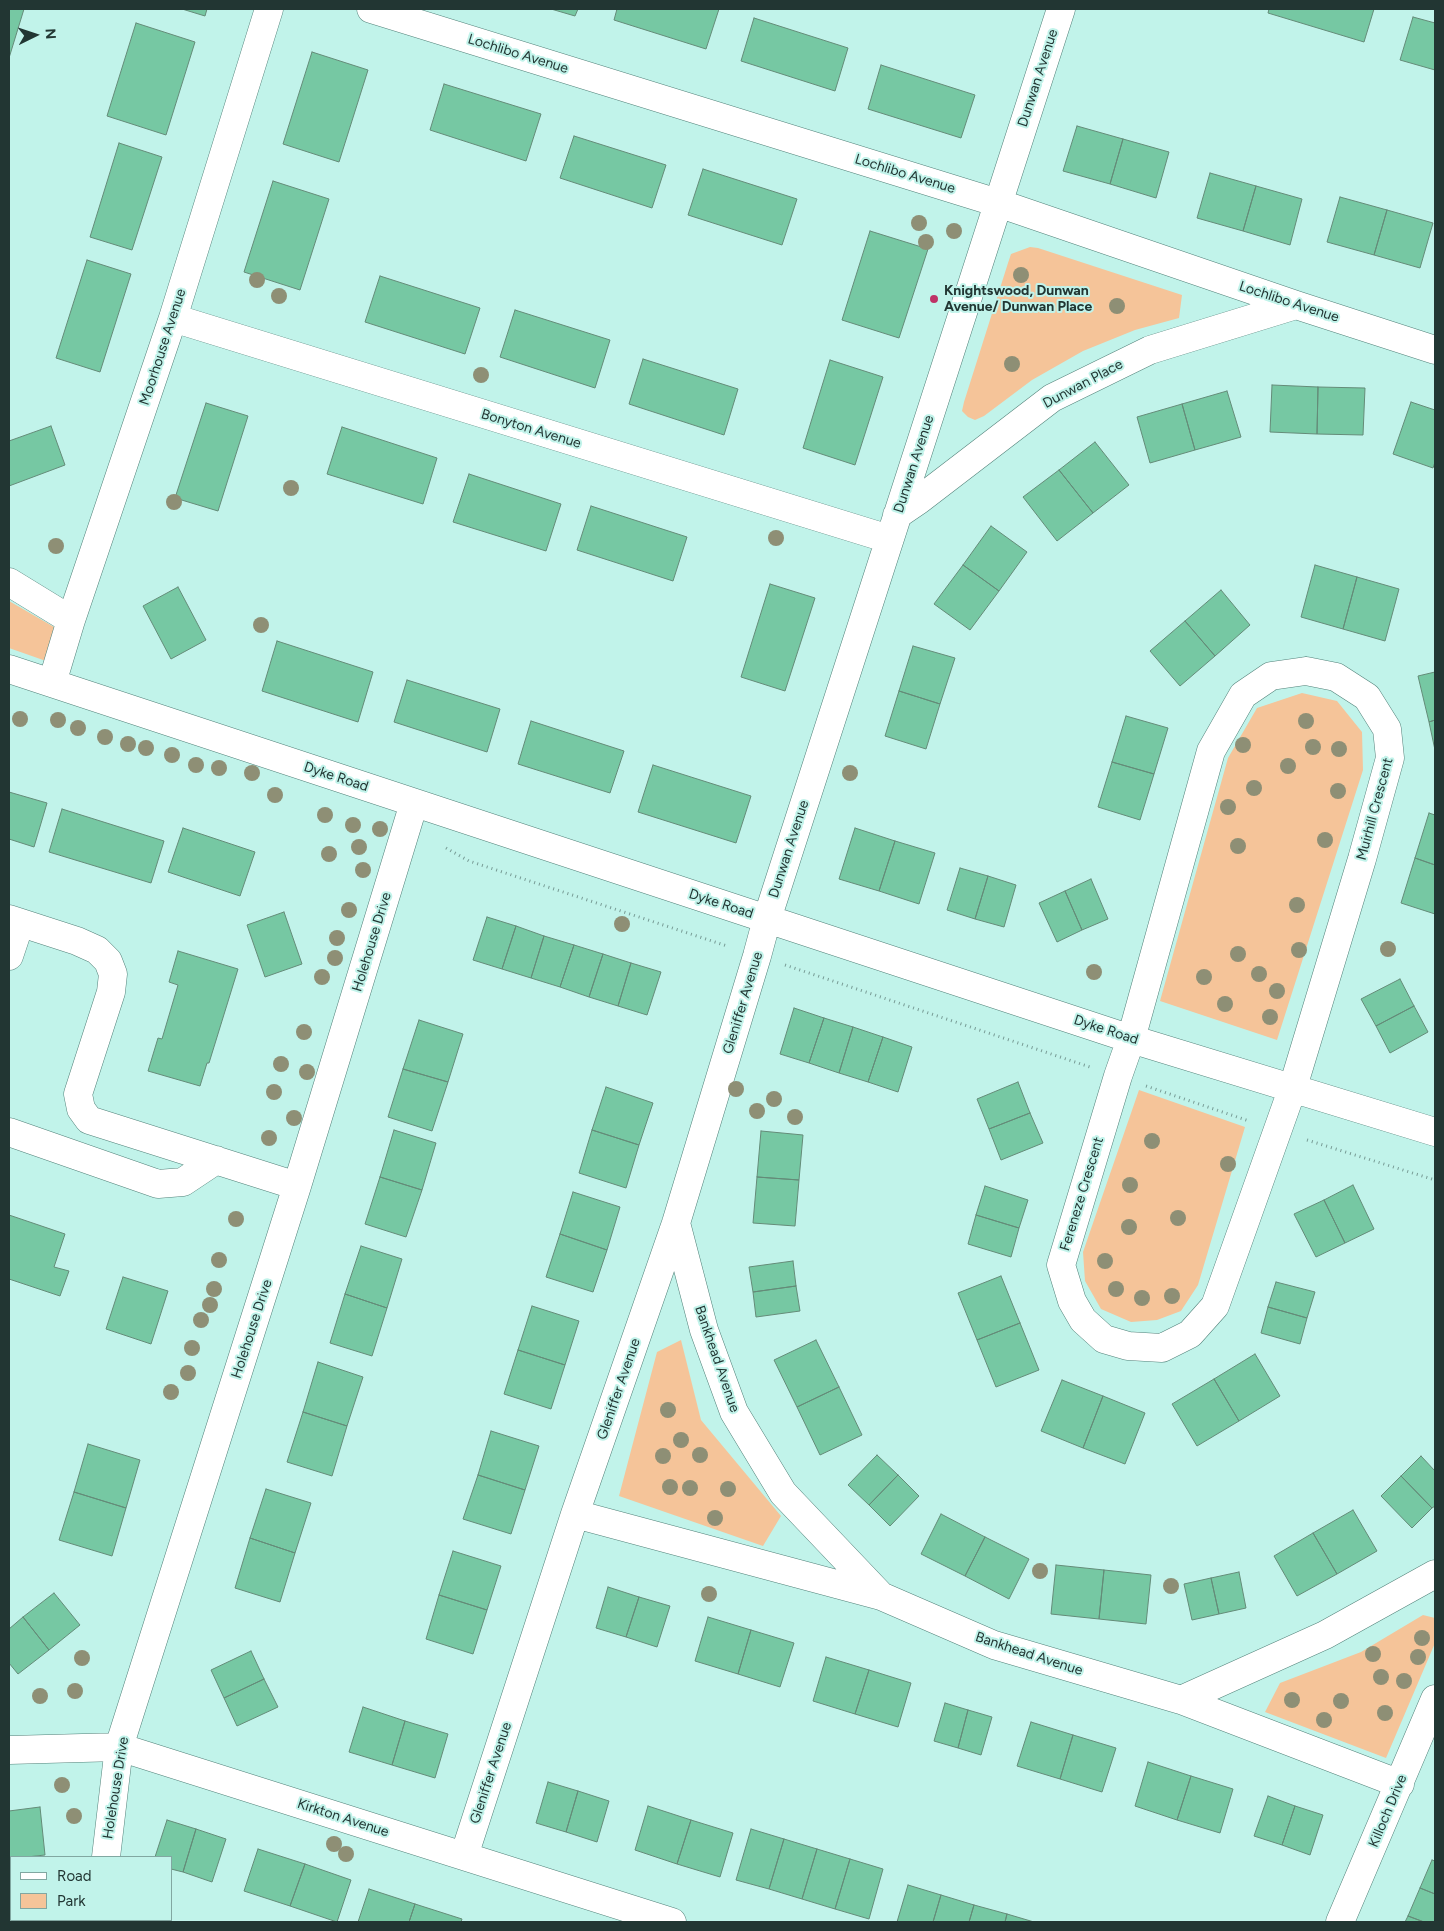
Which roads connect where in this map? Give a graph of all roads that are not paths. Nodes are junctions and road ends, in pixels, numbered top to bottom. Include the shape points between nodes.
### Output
1 (269, 9) edge
2 (371, 9) edge
3 (1061, 9) edge
4 (998, 203) junction
5 (1296, 305) junction
6 (173, 318) junction
7 (1435, 350) edge
8 (893, 527) junction
9 (9, 582) edge
10 (71, 620) junction
11 (9, 668) edge
12 (52, 683) junction
13 (411, 814) junction
14 (767, 919) junction
15 (14, 921) edge
16 (9, 956) edge
17 (1131, 1039) junction
18 (1293, 1087) junction
19 (9, 1132) edge
20 (1435, 1132) edge
21 (216, 1160) junction
22 (297, 1186) junction
23 (676, 1223) junction
24 (576, 1514) junction
25 (1435, 1574) edge
26 (880, 1596) junction
27 (1435, 1699) edge
28 (1181, 1700) junction
29 (119, 1747) junction
30 (9, 1750) edge
31 (1400, 1784) junction
32 (106, 1856) edge
33 (464, 1856) junction
34 (672, 1922) edge
35 (1340, 1922) edge

1 - 6 street, Moorhouse Avenue
2 - 4 street, Lochlibo Avenue
3 - 4 street, Dunwan Avenue
4 - 5 street, Lochlibo Avenue
4 - 8 street, Dunwan Avenue
5 - 7 street, Lochlibo Avenue
5 - 8 street, Dunwan Place via 1150,350 1052,398 919,500
6 - 8 street, Bonyton Avenue
6 - 10 street, Moorhouse Avenue
8 - 14 street, Dunwan Avenue
9 - 10 street
10 - 12 street, Moorhouse Avenue
11 - 12 street, Dyke Road
12 - 13 street, Dyke Road
13 - 14 street, Dyke Road
13 - 22 street, Holehouse Drive
14 - 17 street, Dyke Road
14 - 23 street, Gleniffer Avenue
15 - 16 street
15 - 21 street via 97,950 108,961 113,974 111,992 78,1094 89,1120
17 - 18 street, Dyke Road
17 - 18 street, Fereneze Crescent via 1061,1264 1072,1301 1083,1320 1104,1339 1128,1346 1162,1348 1190,1334 1215,1306
17 - 18 street, Muirhill Crescent via 1211,751 1229,719 1243,695 1271,676 1306,671 1336,677 1368,697 1387,729 1390,758
18 - 20 street, Dyke Road
19 - 21 street via 158,1184 183,1182
21 - 22 street
22 - 29 street, Holehouse Drive
23 - 24 street, Gleniffer Avenue
23 - 26 street, Bankhead Avenue via 704,1330 734,1412 783,1493
24 - 26 street, Bankhead Avenue
24 - 33 street, Gleniffer Avenue
25 - 28 street via 1326,1635
26 - 28 street, Bankhead Avenue via 994,1645
27 - 31 street, Killoch Drive
28 - 31 street, Bankhead Avenue
29 - 30 street, Kirkton Avenue
29 - 32 street, Holehouse Drive
29 - 33 street, Kirkton Avenue
31 - 35 street, Killoch Drive
33 - 34 street, Kirkton Avenue

